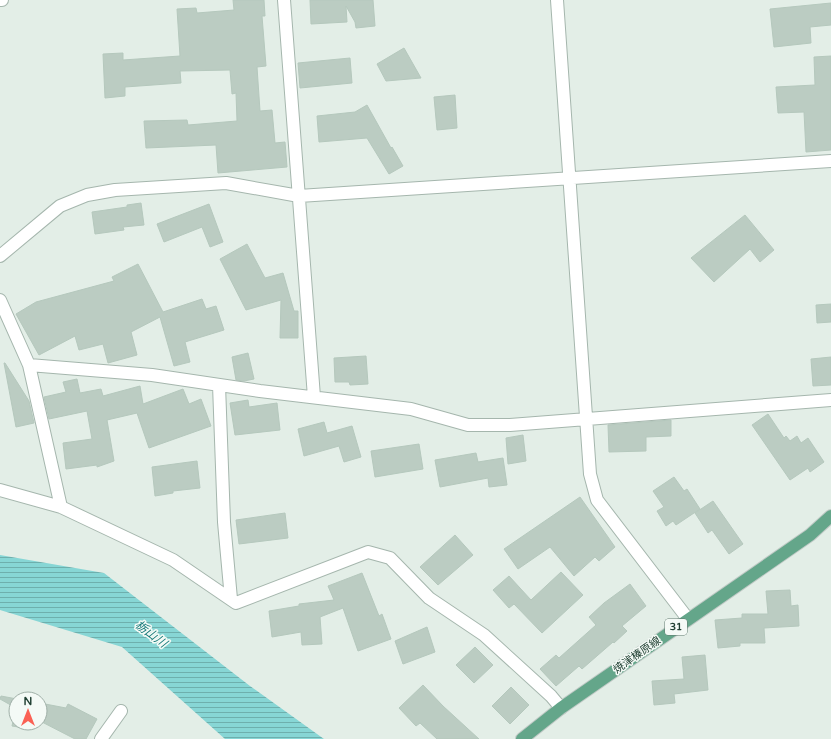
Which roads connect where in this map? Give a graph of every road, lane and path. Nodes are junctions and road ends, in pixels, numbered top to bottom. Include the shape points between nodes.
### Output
1 (284, 0) edge
2 (556, 0) edge
3 (831, 161) edge
4 (570, 179) junction
5 (300, 196) junction
6 (0, 256) edge
7 (0, 300) edge
8 (29, 365) junction
9 (219, 385) junction
10 (314, 397) junction
11 (831, 400) edge
12 (587, 419) junction
13 (0, 490) edge
14 (61, 507) junction
15 (831, 516) edge
16 (231, 599) junction
17 (688, 619) junction
18 (561, 708) junction
19 (121, 711) dead end
20 (101, 739) edge
21 (522, 739) edge

1 - 5 street
2 - 4 street
3 - 4 street
4 - 5 street
4 - 12 street
5 - 6 street via 226,183 115,190 87,195 60,206
5 - 10 street
7 - 8 street
8 - 9 street via 152,375
8 - 14 street
9 - 10 street
9 - 16 street via 224,522
10 - 12 street via 411,408 468,425 510,425
11 - 12 street
12 - 17 street via 590,474 597,500
13 - 14 street
14 - 16 street via 173,560
15 - 17 main road, 焼津榛原線 / 31 via 810,535
16 - 18 street via 236,603 368,552 390,558 429,598 484,635
17 - 18 main road, 焼津榛原線 / 31
18 - 21 main road, 焼津榛原線 / 31
19 - 20 street

